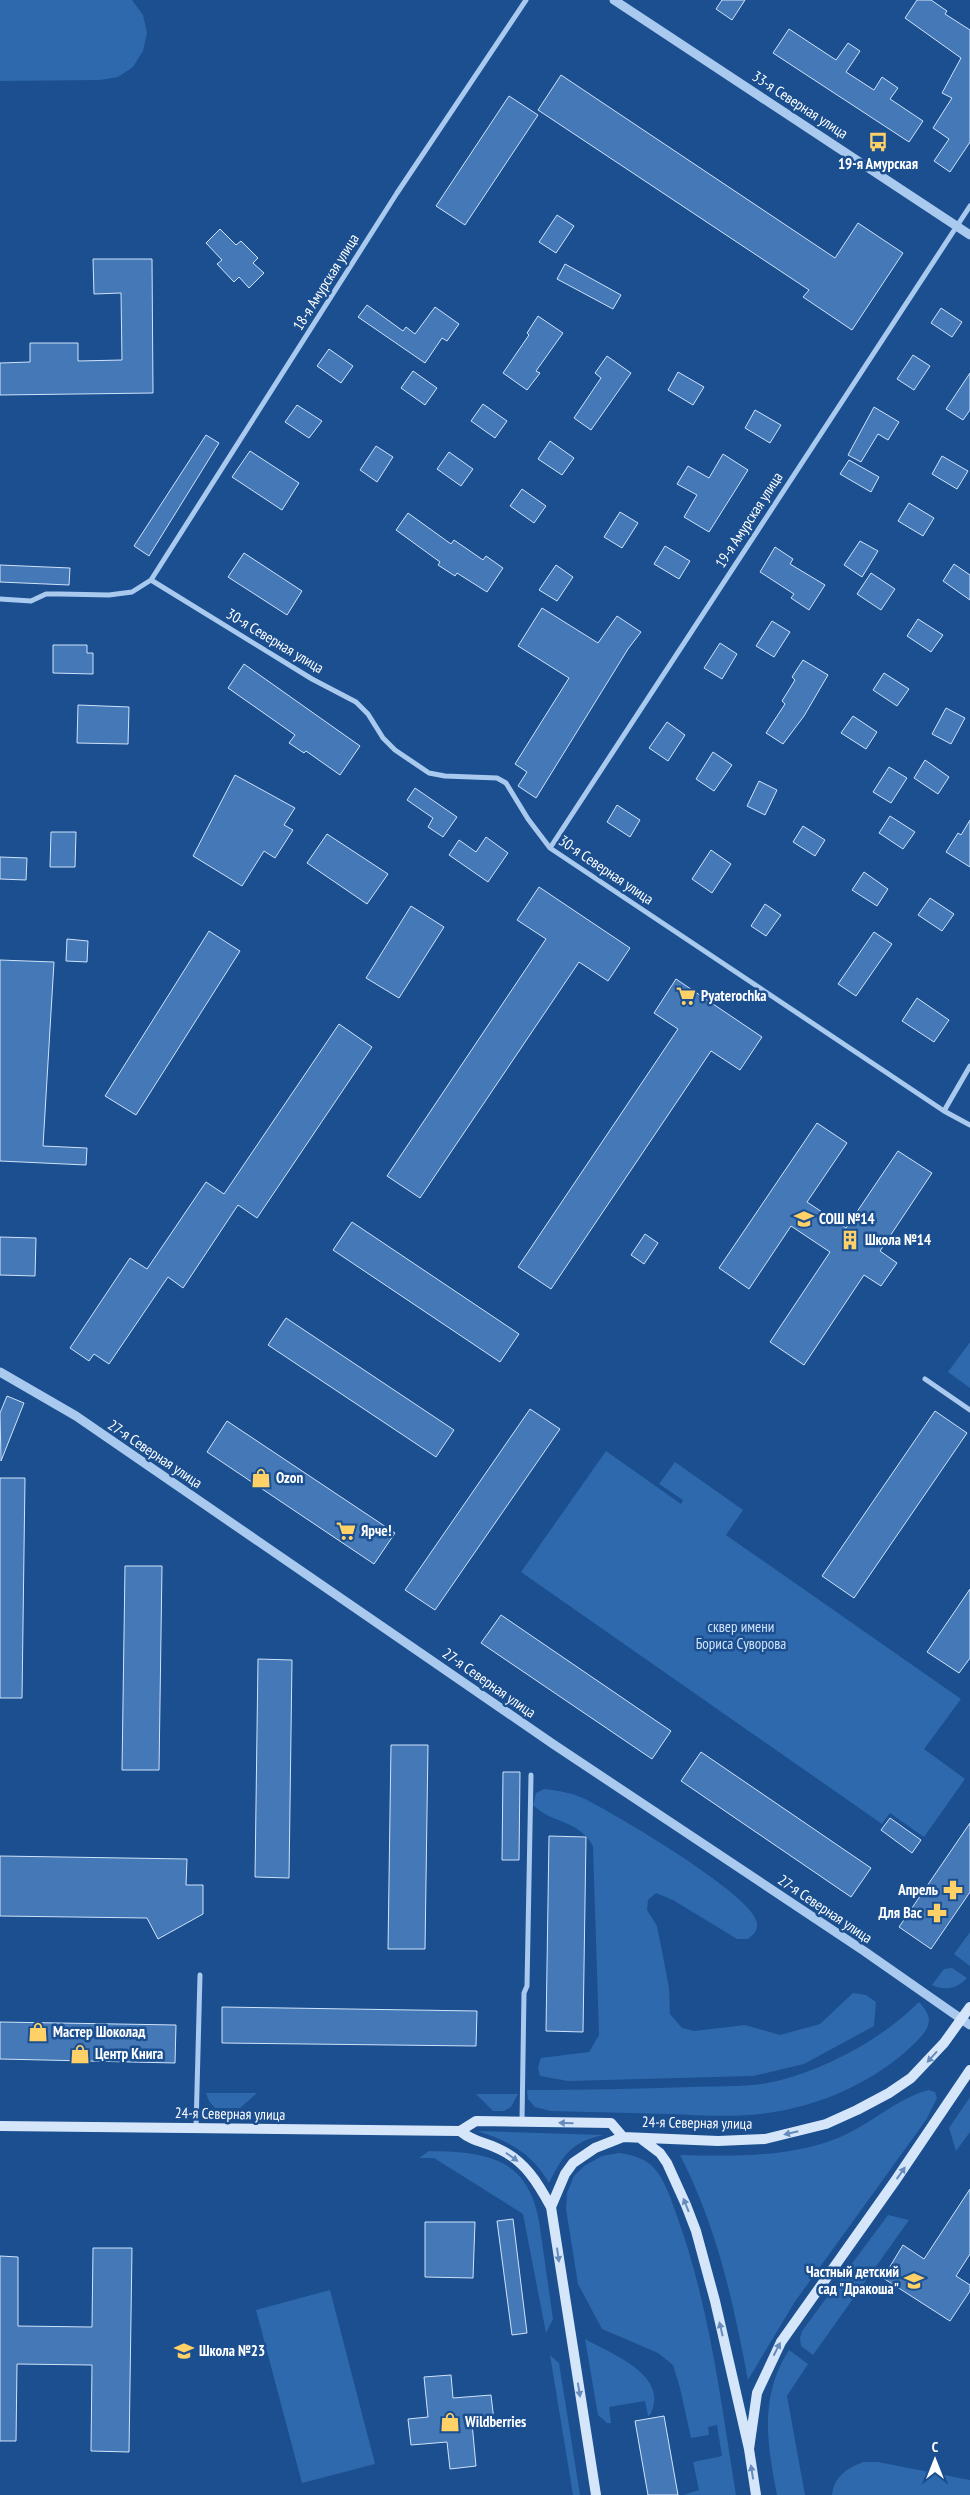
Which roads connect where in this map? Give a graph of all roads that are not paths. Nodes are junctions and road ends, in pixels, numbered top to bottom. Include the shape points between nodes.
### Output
1 (526, 0) edge
2 (614, 0) edge
3 (970, 206) edge
4 (956, 226) junction
5 (970, 235) edge
6 (151, 580) junction
7 (0, 599) edge
8 (550, 848) junction
9 (970, 1066) edge
10 (944, 1111) junction
11 (970, 1125) edge
12 (0, 1372) edge
13 (925, 1379) dead end
14 (970, 1410) edge
15 (531, 1775) dead end
16 (200, 1975) dead end
17 (970, 2007) edge
18 (966, 2022) edge
19 (970, 2070) edge
20 (522, 2122) junction
21 (0, 2126) edge
22 (196, 2128) junction
23 (460, 2131) junction
24 (623, 2137) junction
25 (639, 2138) junction
26 (551, 2207) junction
27 (749, 2449) junction
28 (596, 2495) edge
29 (756, 2495) edge

1 - 6 street, 18-я Амурская улица via 397,193
2 - 4 street, 33-я Северная улица
3 - 4 street, 19-я Амурская улица
4 - 5 street, 33-я Северная улица
4 - 8 street, 19-я Амурская улица
6 - 7 street via 132,592 109,595 46,594 31,601
6 - 8 street, 30-я Северная улица via 312,680 356,702 395,750 429,773 497,778 506,783
8 - 10 street, 30-я Северная улица
9 - 10 street
10 - 11 street, 30-я Северная улица
12 - 18 street, 27-я Северная улица via 76,1416 553,1744
13 - 14 street
15 - 20 street
16 - 22 street
17 - 18 main road, 24-я Северная улица
18 -> 25 main road, 24-я Северная улица via 911,2078 889,2093 826,2124 791,2134 741,2141
27 -> 19 main road via 757,2393 781,2342
20 - 23 main road, 24-я Северная улица via 476,2121
24 -> 20 main road, 24-я Северная улица via 611,2124
21 - 22 main road, 24-я Северная улица
22 - 23 main road, 24-я Северная улица
23 -> 26 main road, 24-я Северная улица via 472,2140 500,2149 523,2166 533,2176
24 - 25 main road, 24-я Северная улица
24 - 26 main road via 595,2148 573,2163
27 -> 25 main road via 706,2266 686,2204 660,2153
26 -> 28 main road
29 -> 27 main road

